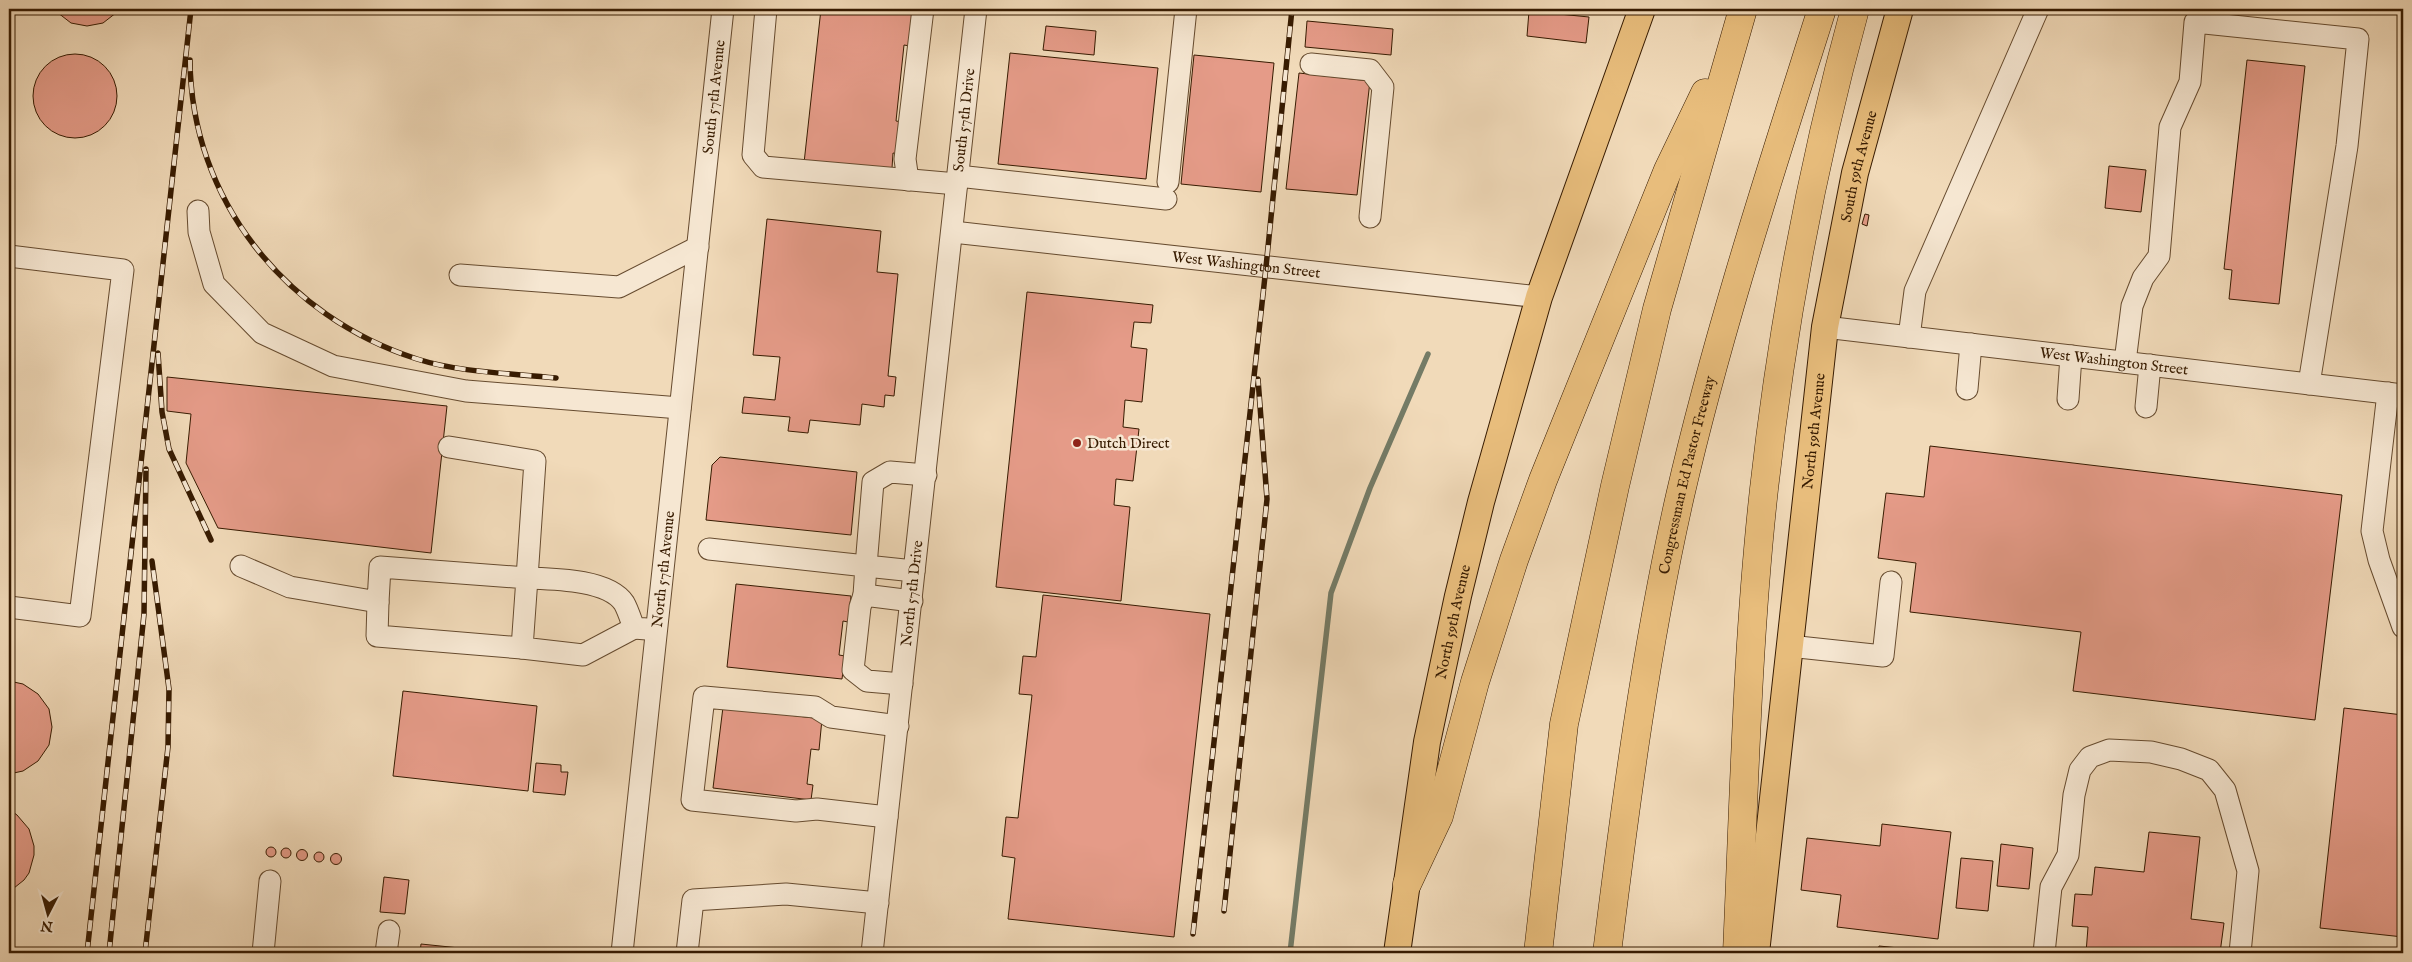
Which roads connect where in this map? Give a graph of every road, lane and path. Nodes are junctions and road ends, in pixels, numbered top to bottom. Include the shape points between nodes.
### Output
1 (724, 9) edge
2 (766, 9) edge
3 (923, 9) edge
4 (976, 9) edge
5 (1186, 9) edge
6 (1642, 9) edge
7 (1822, 9) edge
8 (1854, 9) edge
9 (1900, 9) edge
10 (2038, 9) edge
11 (1741, 14) edge
12 (1311, 64) dead end
13 (908, 180) junction
14 (958, 180) junction
15 (704, 184) joint
16 (198, 211) dead end
17 (1370, 217) dead end
18 (952, 232) junction
19 (698, 247) junction
20 (9, 256) edge
21 (460, 275) dead end
22 (1539, 297) junction
23 (1825, 327) junction
24 (1909, 337) junction
25 (1971, 344) junction
26 (2071, 356) junction
27 (2125, 362) junction
28 (2150, 365) junction
29 (2309, 384) junction
30 (1967, 389) dead end
31 (2395, 394) edge
32 (2068, 399) dead end
33 (2146, 407) dead end
34 (680, 408) junction
35 (449, 447) dead end
36 (926, 475) junction
37 (709, 550) dead end
38 (241, 566) dead end
39 (866, 566) junction
40 (914, 571) junction
41 (527, 578) junction
42 (1891, 582) dead end
43 (864, 595) junction
44 (912, 601) junction
45 (378, 602) junction
46 (9, 607) edge
47 (2403, 627) edge
48 (634, 628) junction
49 (658, 630) junction
50 (1789, 646) junction
51 (522, 648) junction
52 (902, 684) junction
53 (898, 726) junction
54 (887, 817) junction
55 (270, 880) dead end
56 (1407, 884) junction
57 (878, 903) junction
58 (389, 931) dead end
59 (263, 953) edge
60 (386, 953) edge
61 (622, 953) edge
62 (687, 953) edge
63 (872, 953) edge
64 (1397, 953) edge
65 (1538, 953) edge
66 (1607, 953) edge
67 (1737, 953) edge
68 (1756, 953) edge
69 (2044, 953) edge
70 (2240, 953) edge

1 - 15 street, South 57th Avenue
2 - 13 street via 754,155 763,167
3 - 13 street via 905,159
4 - 14 street, South 57th Drive
5 - 14 street via 1167,190
6 - 22 main road
7 - 66 highway, Congressman Ed Pastor Freeway via 1727,318 1680,496 1654,633
8 - 67 highway via 1822,136 1773,414 1749,664
9 - 23 main road, South 59th Avenue via 1855,172
10 - 24 street via 1915,291
11 - 56 highway via 1668,170 1542,480 1478,673 1439,816
11 - 65 highway via 1657,309 1615,486 1564,724
12 - 17 street via 1370,70 1384,87
13 - 14 street
14 - 18 street, South 57th Drive
15 - 19 street, North 57th Avenue
16 - 34 street via 199,232 214,284 262,333 333,366 466,391
18 - 22 street, West Washington Street
18 - 36 street, North 57th Drive
19 - 21 street via 619,287
19 - 34 street, North 57th Avenue
20 - 46 street via 123,270 80,616
22 - 56 main road, North 59th Avenue via 1458,596 1427,742
23 - 24 street, West Washington Street
23 - 50 main road, North 59th Avenue
24 - 25 street, West Washington Street
25 - 26 street, West Washington Street
25 - 30 street
26 - 27 street, West Washington Street
26 - 32 street
27 - 28 street, West Washington Street
27 - 29 street via 2132,306 2142,278 2159,256 2170,127 2190,82 2195,22 2358,39 2347,146
28 - 29 street, West Washington Street
28 - 33 street
29 - 31 street, West Washington Street
31 - 47 street via 2372,531
34 - 49 street, North 57th Avenue
35 - 41 street via 535,461
36 - 39 street via 890,472 873,482
36 - 40 street, North 57th Drive
37 - 39 street
38 - 45 street via 290,587
39 - 40 street
39 - 43 street
40 - 44 street, North 57th Drive
41 - 45 street via 380,567
41 - 48 street via 568,580 602,587 623,601
41 - 51 street
42 - 50 street via 1883,656
43 - 44 street
43 - 52 street via 853,670 867,681
44 - 52 street, North 57th Drive
45 - 51 street via 377,636
48 - 49 street
48 - 51 street via 583,655
49 - 61 street, North 57th Avenue
50 - 68 main road, North 59th Avenue
52 - 53 street, North 57th Drive
53 - 54 street, North 57th Drive
53 - 54 street via 831,717 815,707 704,697 692,800
54 - 57 street, North 57th Drive
55 - 59 street
56 - 64 main road, North 59th Avenue
57 - 62 street via 786,894 693,900
57 - 63 street, North 57th Drive
58 - 60 street
69 - 70 street via 2051,887 2068,855 2074,794 2080,770 2090,757 2109,750 2151,752 2181,759 2209,770 2225,790 2248,871

